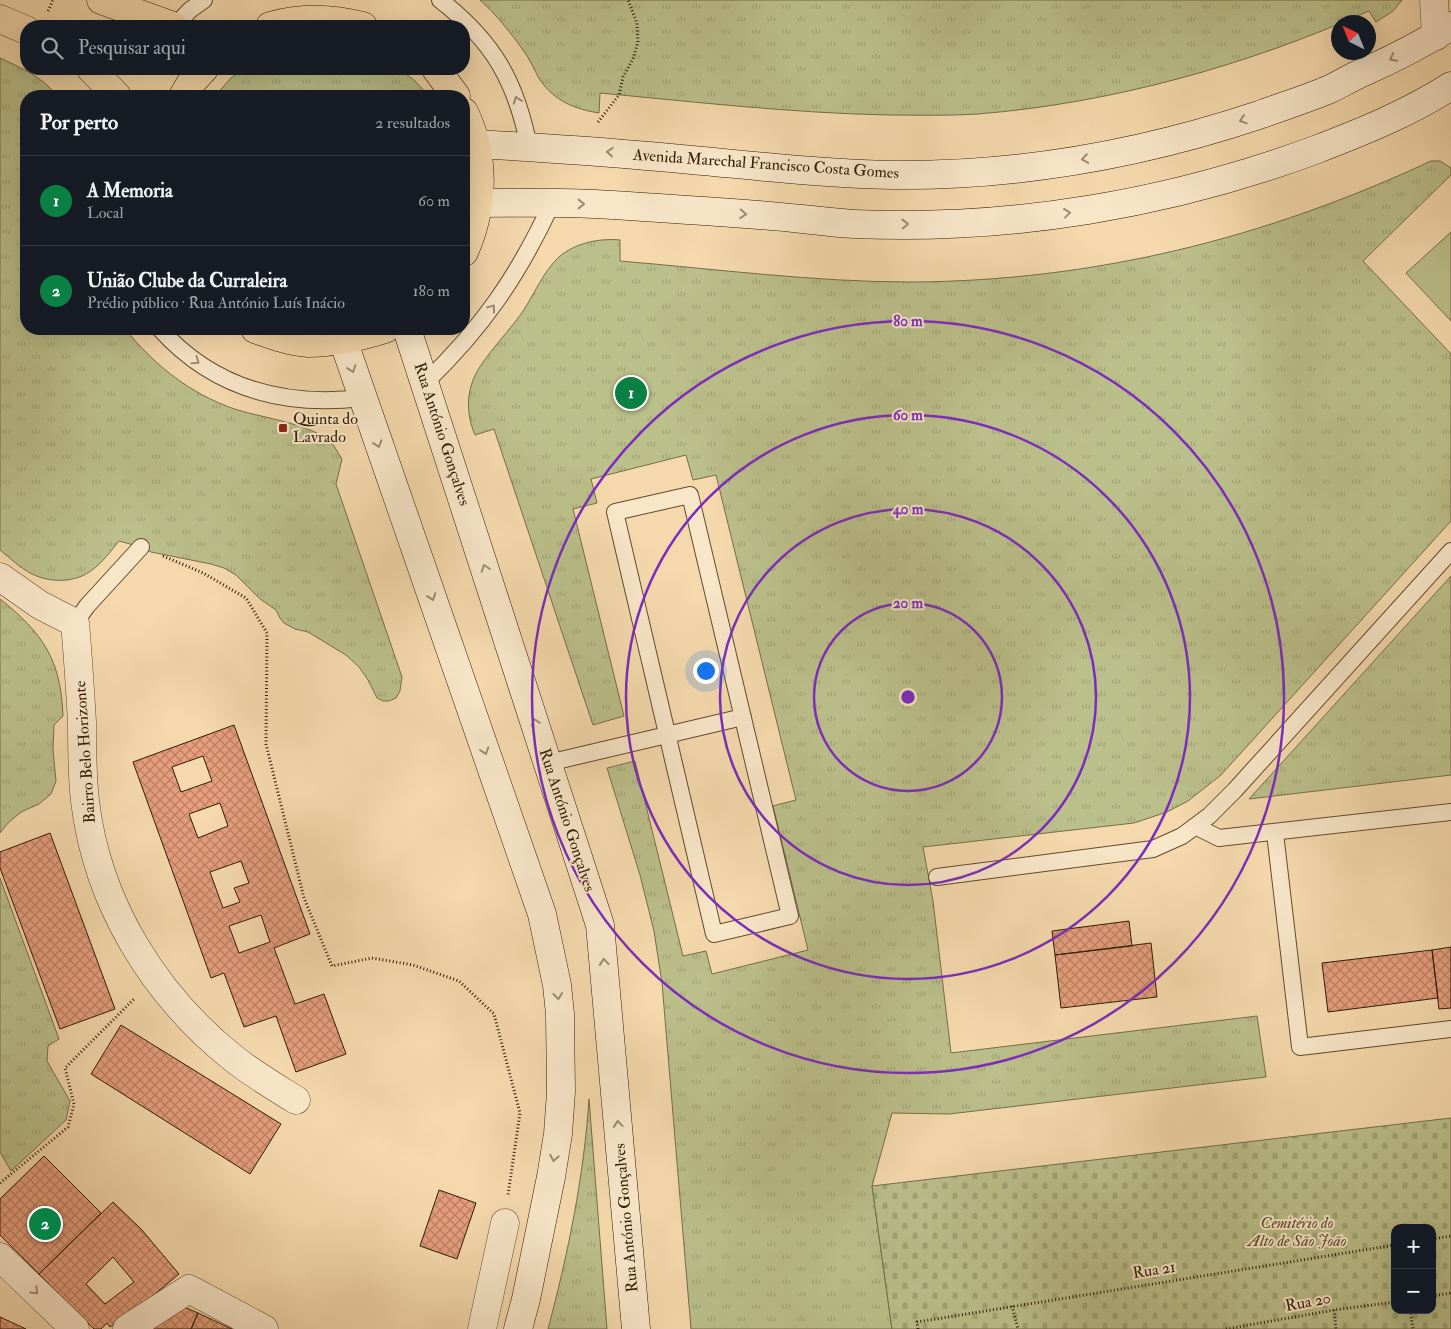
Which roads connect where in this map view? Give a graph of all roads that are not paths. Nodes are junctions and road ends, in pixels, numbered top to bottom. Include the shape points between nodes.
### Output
1 (101, 0) edge
2 (204, 0) edge
3 (440, 0) edge
4 (1434, 0) edge
5 (0, 19) edge
6 (157, 20) edge
7 (180, 20) edge
8 (318, 20) edge
9 (338, 20) edge
10 (464, 20) edge
11 (470, 25) edge
12 (20, 27) edge
13 (1444, 31) edge
14 (97, 75) edge
15 (198, 75) edge
16 (440, 75) edge
17 (111, 90) edge
18 (186, 90) edge
19 (452, 90) edge
20 (1449, 91) edge
21 (470, 128) edge
22 (476, 144) junction
23 (529, 147) junction
24 (479, 203) junction
25 (552, 203) junction
26 (470, 238) edge
27 (165, 335) edge
28 (273, 335) edge
29 (366, 335) edge
30 (409, 335) edge
31 (342, 340) junction
32 (425, 383) junction
33 (362, 398) junction
34 (142, 546) road end
35 (1451, 551) edge
36 (0, 577) edge
37 (75, 623) junction
38 (742, 717) junction
39 (668, 734) junction
40 (548, 763) junction
41 (1451, 812) edge
42 (1194, 826) junction
43 (1275, 833) junction
44 (937, 877) dead end
45 (1451, 1029) edge
46 (296, 1100) dead end
47 (505, 1223) road end
48 (0, 1257) edge
49 (75, 1329) edge
50 (126, 1329) edge
51 (264, 1329) edge
52 (482, 1329) edge
53 (518, 1329) edge
54 (636, 1329) edge

1 - 6 main road
2 - 7 lane
10 -> 3 lane
4 - 13 main road
5 - 12 main road
8 - 9 main road
23 -> 11 lane via 519,103 510,83 500,63
13 -> 23 main road, Avenida Marechal Francisco Costa Gomes via 1330,88 1226,126 1124,152 1051,164 891,175
14 - 17 main road
15 - 18 main road
16 - 19 main road
25 -> 20 main road via 762,215 853,224 968,222 1100,208 1180,192 1271,166 1355,135
21 - 22 main road
22 - 23 main road, Avenida Marechal Francisco Costa Gomes
22 - 24 main road via 480,172
24 - 25 main road
24 - 26 main road
32 -> 25 lane via 476,330 498,300 523,261
27 -> 33 lane via 211,371 259,392 311,401
28 - 31 main road via 307,343
29 - 31 main road
30 - 32 main road, Rua António Gonçalves
31 -> 33 main road
40 -> 32 main road, Rua António Gonçalves
33 -> 53 main road via 542,914 557,985 561,1056 558,1134 538,1244
34 - 37 lane
35 - 42 lane via 1235,790
36 - 37 main road via 40,605
37 - 46 main road, Bairro Belo Horizonte via 85,794 93,843 98,865 127,933 155,978 192,1022 255,1075
38 - 39 lane
38 - 39 lane via 790,916 724,932 714,934
38 - 39 lane via 690,494 615,512
39 - 40 lane
54 -> 40 main road, Rua António Gonçalves via 600,925
41 - 43 lane
42 - 43 lane via 1218,838
42 - 44 lane via 1182,836 1153,849
43 - 45 lane via 1300,1047
47 - 52 main road
48 -> 49 main road
50 - 51 main road via 189,1289

